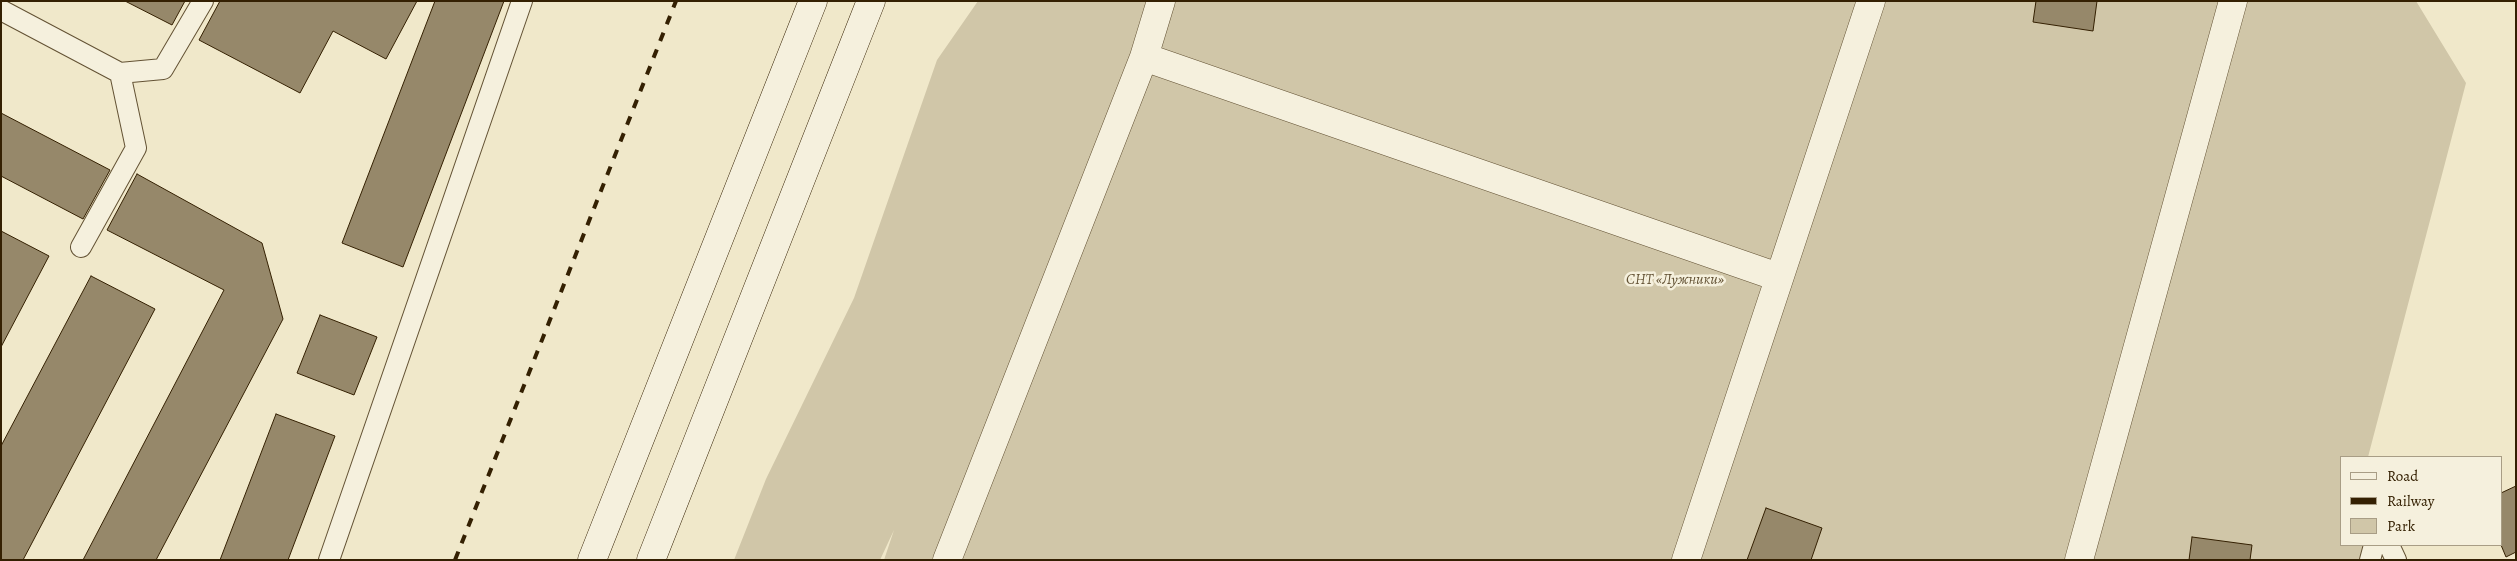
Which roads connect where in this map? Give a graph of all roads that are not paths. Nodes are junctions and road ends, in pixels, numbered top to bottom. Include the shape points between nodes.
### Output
1 (203, 1) edge
2 (522, 1) edge
3 (813, 1) edge
4 (872, 1) edge
5 (1161, 1) edge
6 (1871, 1) edge
7 (2232, 1) edge
8 (1, 10) edge
9 (1144, 57) junction
10 (120, 73) junction
11 (81, 247) dead end
12 (1778, 277) junction
13 (2374, 546) edge
14 (2389, 546) edge
15 (329, 560) edge
16 (592, 560) edge
17 (651, 560) edge
18 (948, 560) edge
19 (1686, 560) edge
20 (2080, 560) edge
21 (2370, 560) edge
22 (2396, 560) edge

1 - 10 lane via 163,69
2 - 15 lane
3 - 16 street
4 - 17 street
5 - 9 street
6 - 12 street
7 - 20 street
8 - 10 lane
9 - 12 street
9 - 18 street
10 - 11 lane via 136,148
12 - 19 street
13 - 21 lane
14 - 22 lane

